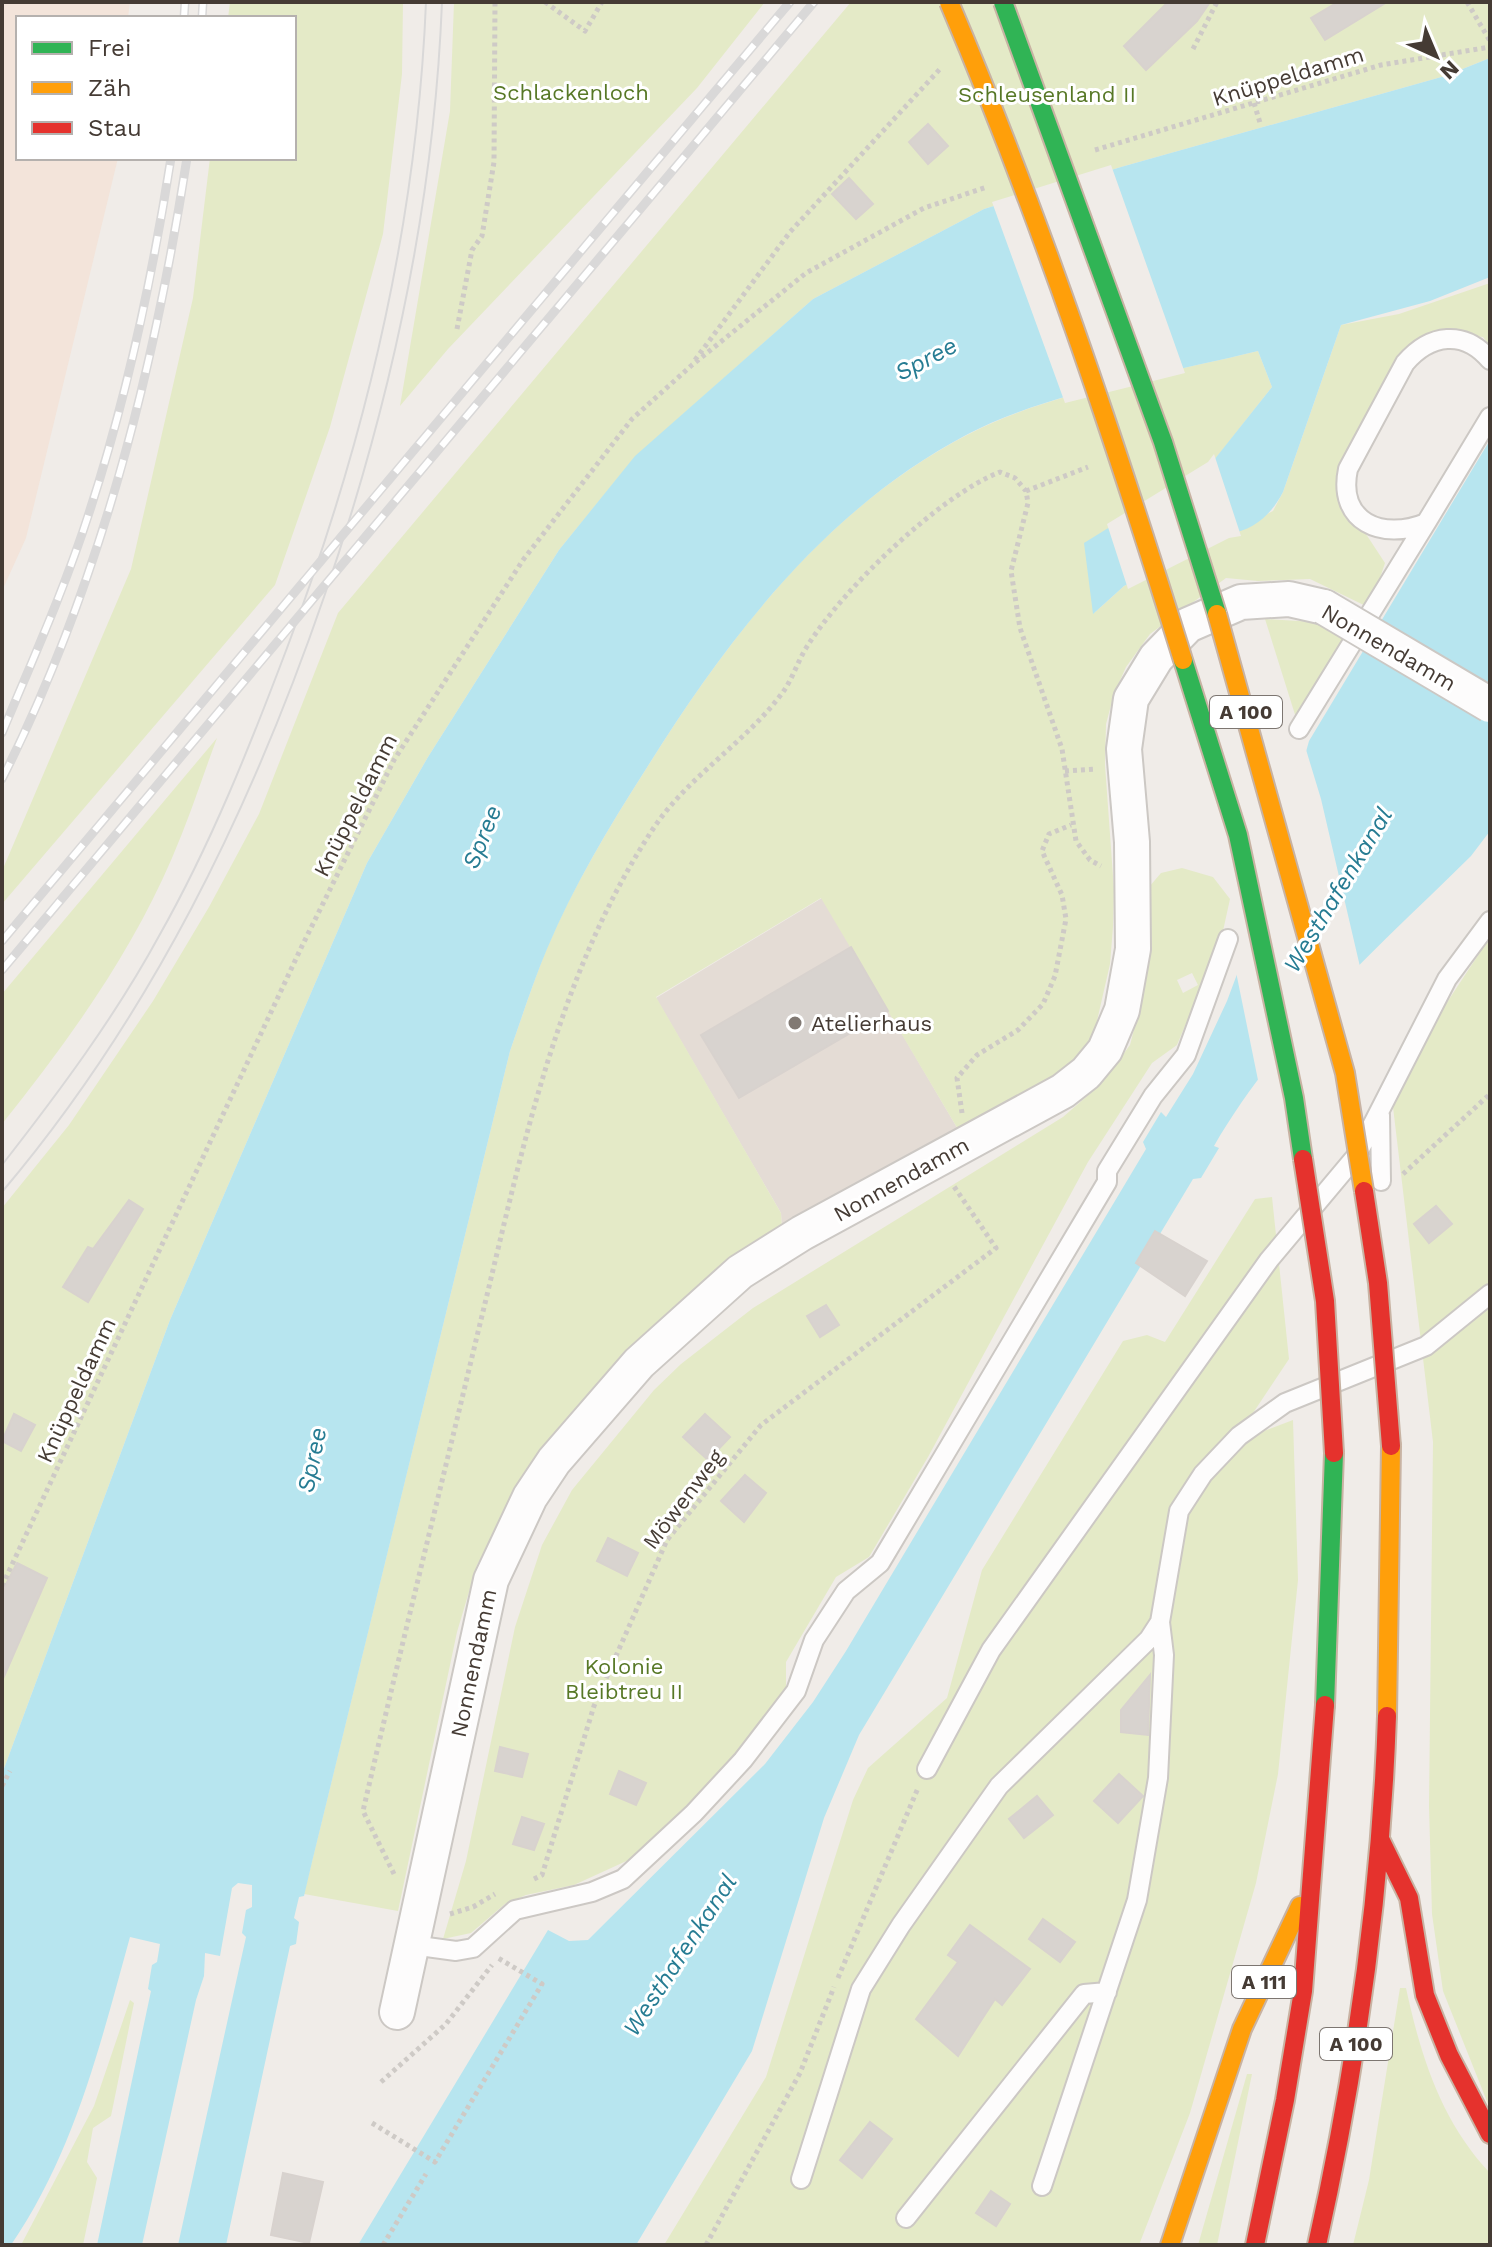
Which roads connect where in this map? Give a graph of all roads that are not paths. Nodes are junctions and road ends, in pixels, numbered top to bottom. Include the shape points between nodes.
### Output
1 (949, 2) edge
2 (1003, 2) edge
3 (1490, 360) edge
4 (1490, 417) edge
5 (1426, 523) junction
6 (1490, 705) edge
7 (1299, 729) dead end
8 (1490, 921) edge
9 (1228, 939) dead end
10 (1380, 1112) junction
11 (1490, 1294) edge
12 (1383, 1364) junction
13 (1160, 1622) junction
14 (927, 1769) road end
15 (1381, 1841) junction
16 (1313, 1878) junction
17 (421, 1946) junction
18 (1107, 1992) junction
19 (397, 2012) dead end
20 (1490, 2134) edge
21 (801, 2179) dead end
22 (1042, 2186) dead end
23 (906, 2218) dead end
24 (1170, 2245) edge
25 (1255, 2245) edge
26 (1317, 2245) edge

1 - 16 highway, A 100, bridge via 1110,426 1238,835 1294,1098 1325,1301 1334,1453
2 - 15 highway, A 100, bridge via 1167,457 1257,749 1345,1073 1376,1268 1391,1446 1389,1702
3 - 5 lane via 1457,339 1430,341 1416,350 1348,469 1348,497 1369,525 1395,532
4 - 5 lane
5 - 7 lane
6 - 17 street, Nonnendamm, bridge via 1324,607 1289,599 1241,602 1188,625 1156,658 1131,699 1124,749 1133,949 1113,1037 1074,1082 740,1272 639,1363 554,1461 530,1497 491,1580 422,1900
8 - 10 lane via 1447,979
9 - 17 lane via 1186,1055 1153,1096 1107,1171 1107,1182 880,1563 846,1591 814,1640 796,1691 743,1760 623,1879 515,1910 473,1948
10 - 12 lane
10 - 14 lane via 1357,1155 1269,1260 991,1650
11 - 12 lane via 1426,1346
12 - 13 lane via 1285,1403 1239,1436 1203,1474 1179,1511
13 - 18 lane via 1164,1655 1158,1778 1137,1900
13 - 21 lane via 983,1805 901,1925 861,1989
15 - 20 highway via 1409,1898 1425,1995 1454,2068
15 - 26 highway, A 100 via 1353,2064
16 - 24 highway, A 111 via 1242,2029
16 - 25 highway, A 100 via 1296,2035
17 - 19 street, Nonnendamm
18 - 22 lane
18 - 23 lane via 1084,1994

